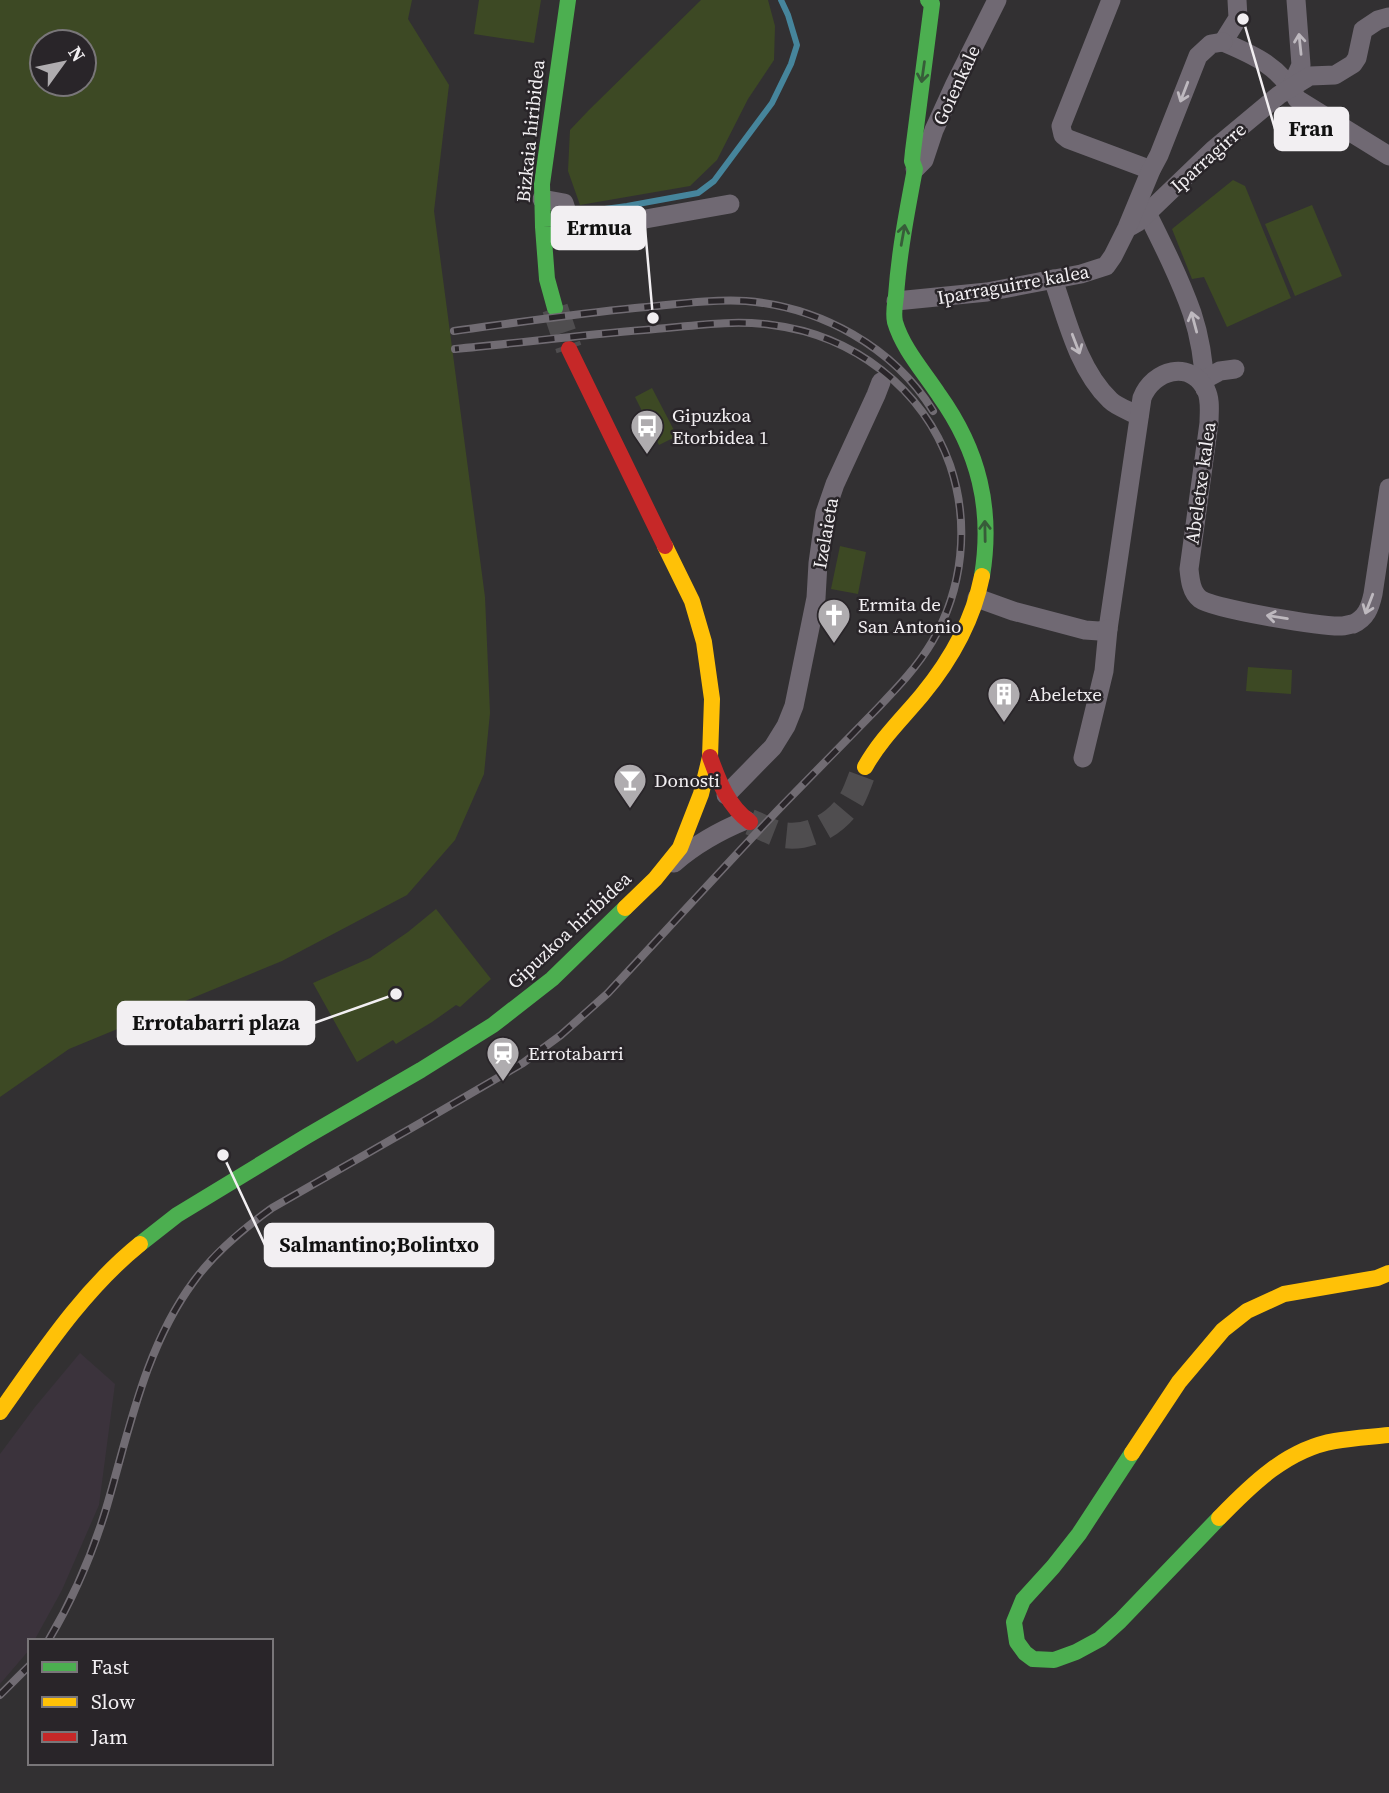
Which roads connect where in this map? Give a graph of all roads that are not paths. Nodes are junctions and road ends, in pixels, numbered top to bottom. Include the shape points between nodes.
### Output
1 (568, 0) edge
2 (997, 0) edge
3 (1111, 0) edge
4 (1237, 0) edge
5 (1296, 0) edge
6 (930, 2) edge
7 (1389, 17) edge
8 (1223, 41) junction
9 (1291, 87) junction
10 (1389, 156) edge
11 (915, 170) junction
12 (1151, 170) junction
13 (542, 200) junction
14 (730, 204) dead end
15 (1148, 205) junction
16 (1053, 279) junction
17 (896, 301) junction
18 (555, 308) tunnel mouth
19 (569, 349) tunnel mouth
20 (1235, 369) dead end
21 (881, 382) dead end
22 (1205, 384) junction
23 (1139, 416) junction
24 (1389, 488) edge
25 (977, 598) junction
26 (1108, 629) junction
27 (709, 757) junction
28 (1083, 758) dead end
29 (865, 766) tunnel mouth
30 (726, 795) junction
31 (744, 822) junction
32 (655, 879) junction
33 (1389, 1273) edge
34 (0, 1412) edge
35 (1389, 1435) edge

1 - 13 street, Bizkaia hiribidea
2 - 11 street, Goienkale via 924,160
3 - 12 street via 1062,131 1068,139
4 - 8 street via 1238,18
9 -> 5 street via 1301,65
6 -> 11 street via 912,150
7 - 9 street, Iparragirre via 1363,30 1353,64 1335,75 1310,76
8 - 9 street via 1277,71
8 -> 12 street, Iparraguirre kalea via 1210,44 1198,56
9 - 10 street via 1297,99
9 - 15 street, Iparragirre
17 -> 11 street via 897,267
12 - 15 street, Iparraguirre kalea
13 - 14 street via 564,202 572,228 589,229
13 - 18 street, Bizkaia hiribidea via 547,279
15 - 16 street, Iparraguirre kalea via 1126,229 1106,266
22 -> 15 street via 1192,315
16 - 17 street, Iparraguirre kalea via 987,292
16 -> 23 street via 1092,378 1112,402
25 -> 17 street via 986,540 976,466 955,419 908,349 894,320
19 - 27 street, Gipuzkoa hiribidea via 692,601 704,642 712,699
20 - 22 street via 1220,371
21 - 30 street, Izelaieta via 825,513 816,598 794,706 773,747
22 - 23 street via 1189,373 1161,375 1145,390
24 -> 22 street, Abeletxe kalea via 1373,594 1362,619 1344,626 1323,625 1230,609 1199,598 1188,569 1209,423
23 - 26 street
25 - 26 street via 1085,630
25 - 29 street via 942,668 883,737
26 - 28 street via 1104,671
27 - 30 street
27 - 31 street via 709,788 723,814
27 - 32 street, Gipuzkoa hiribidea via 701,794 680,848
30 - 31 street
31 - 32 street via 696,845
32 - 34 street, Gipuzkoa hiribidea via 552,979 493,1025 177,1215 132,1251 102,1279
33 - 35 street via 1284,1294 1247,1311 1223,1330 1179,1382 1079,1534 1023,1600 1013,1622 1017,1642 1033,1659 1054,1660 1100,1639 1271,1469 1305,1449

